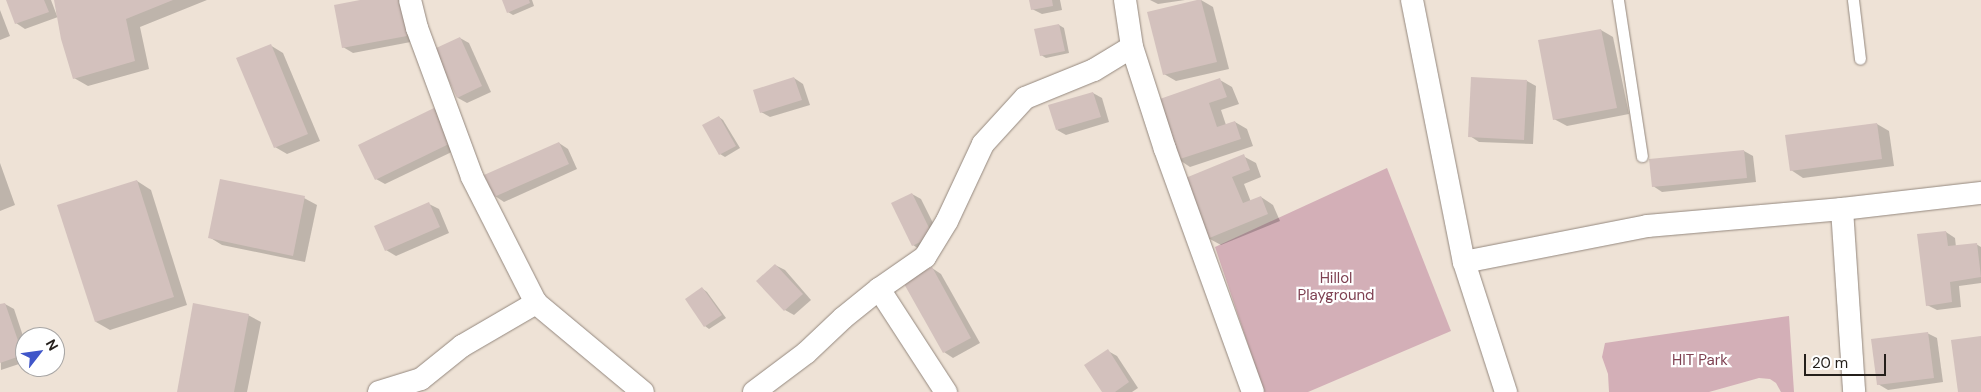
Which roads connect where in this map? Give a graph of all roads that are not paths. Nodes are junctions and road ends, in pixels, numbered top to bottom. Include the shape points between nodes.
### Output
1 (410, 0) edge
2 (1125, 0) edge
3 (1412, 0) edge
4 (1618, 0) edge
5 (1853, 0) edge
6 (1132, 47) junction
7 (1860, 59) dead end
8 (1642, 156) dead end
9 (1981, 193) edge
10 (1842, 209) junction
11 (1464, 262) junction
12 (879, 289) junction
13 (536, 303) junction
14 (379, 392) edge
15 (643, 392) edge
16 (754, 392) edge
17 (946, 392) edge
18 (1253, 392) edge
19 (1506, 392) edge
20 (1854, 392) edge

1 - 13 street via 417,28 472,176
2 - 6 street
3 - 11 street
4 - 8 lane
5 - 7 lane
6 - 12 street via 1094,70 1025,98 983,144 947,220 925,257
6 - 18 street via 1165,149
9 - 10 street
10 - 11 street via 1647,226
10 - 20 street
11 - 19 street
12 - 16 street via 806,353
12 - 17 street
13 - 14 street via 462,346 421,379
13 - 15 street

